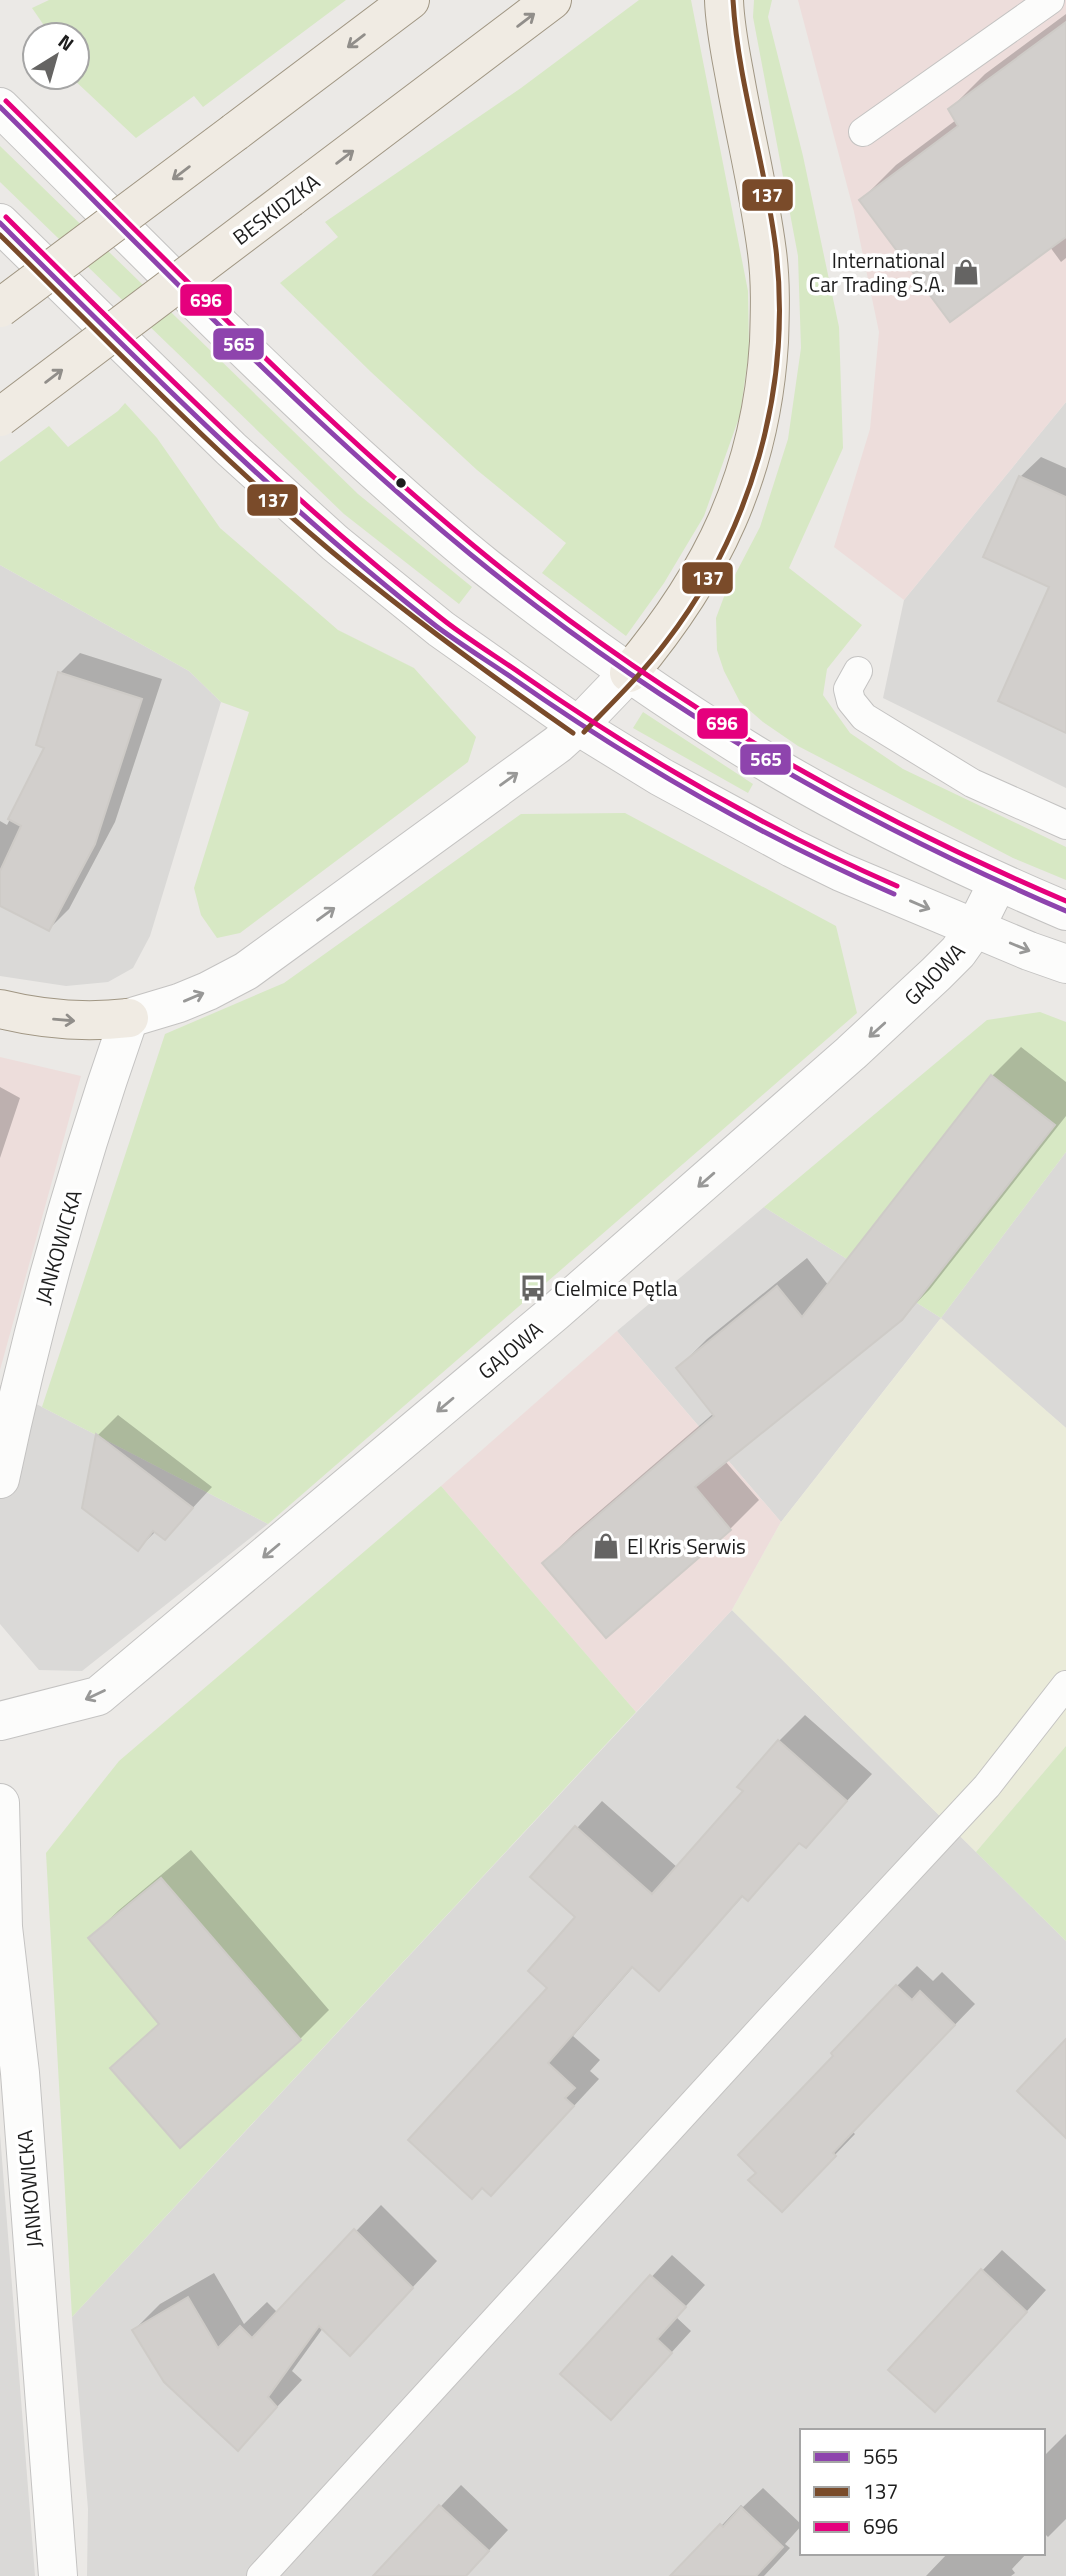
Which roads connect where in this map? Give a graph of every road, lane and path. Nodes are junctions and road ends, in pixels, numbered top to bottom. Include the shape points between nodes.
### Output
1 (410, 0) edge
2 (552, 0) edge
3 (724, 0) edge
4 (1050, 0) edge
5 (0, 107) edge
6 (863, 132) dead end
7 (0, 222) edge
8 (0, 308) edge
9 (0, 418) edge
10 (858, 671) dead end
11 (629, 673) junction
12 (578, 726) junction
13 (1066, 825) edge
14 (998, 882) junction
15 (1066, 911) edge
16 (975, 928) junction
17 (1066, 964) edge
18 (0, 1009) edge
19 (129, 1018) junction
20 (0, 1479) edge
21 (1066, 1685) edge
22 (0, 1721) edge
23 (0, 1803) edge
24 (1, 1898) edge
25 (58, 2576) edge
26 (261, 2576) edge

1 -> 8 main road, bridge
9 -> 2 main road, BESKIDZKA, bridge
3 - 11 main road via 770,278 765,391 750,459 718,543 678,612
4 - 6 lane
5 - 11 street via 291,395 398,492 487,568
7 - 12 street via 231,449 335,543 441,629
10 - 13 lane via 848,689 864,717 972,783
11 - 12 street
11 - 14 street via 819,792
12 -> 16 street via 792,848
19 -> 12 street via 180,1003 246,971
14 - 15 street
14 - 16 street, GAJOWA
16 -> 17 street
16 -> 22 street, GAJOWA via 958,952 895,1013 554,1314 98,1696
18 -> 19 main road via 69,1021
19 - 20 street, JANKOWICKA via 59,1240
21 - 26 lane via 987,1786
23 - 24 street, JANKOWICKA
24 - 25 street, JANKOWICKA via 21,2087

